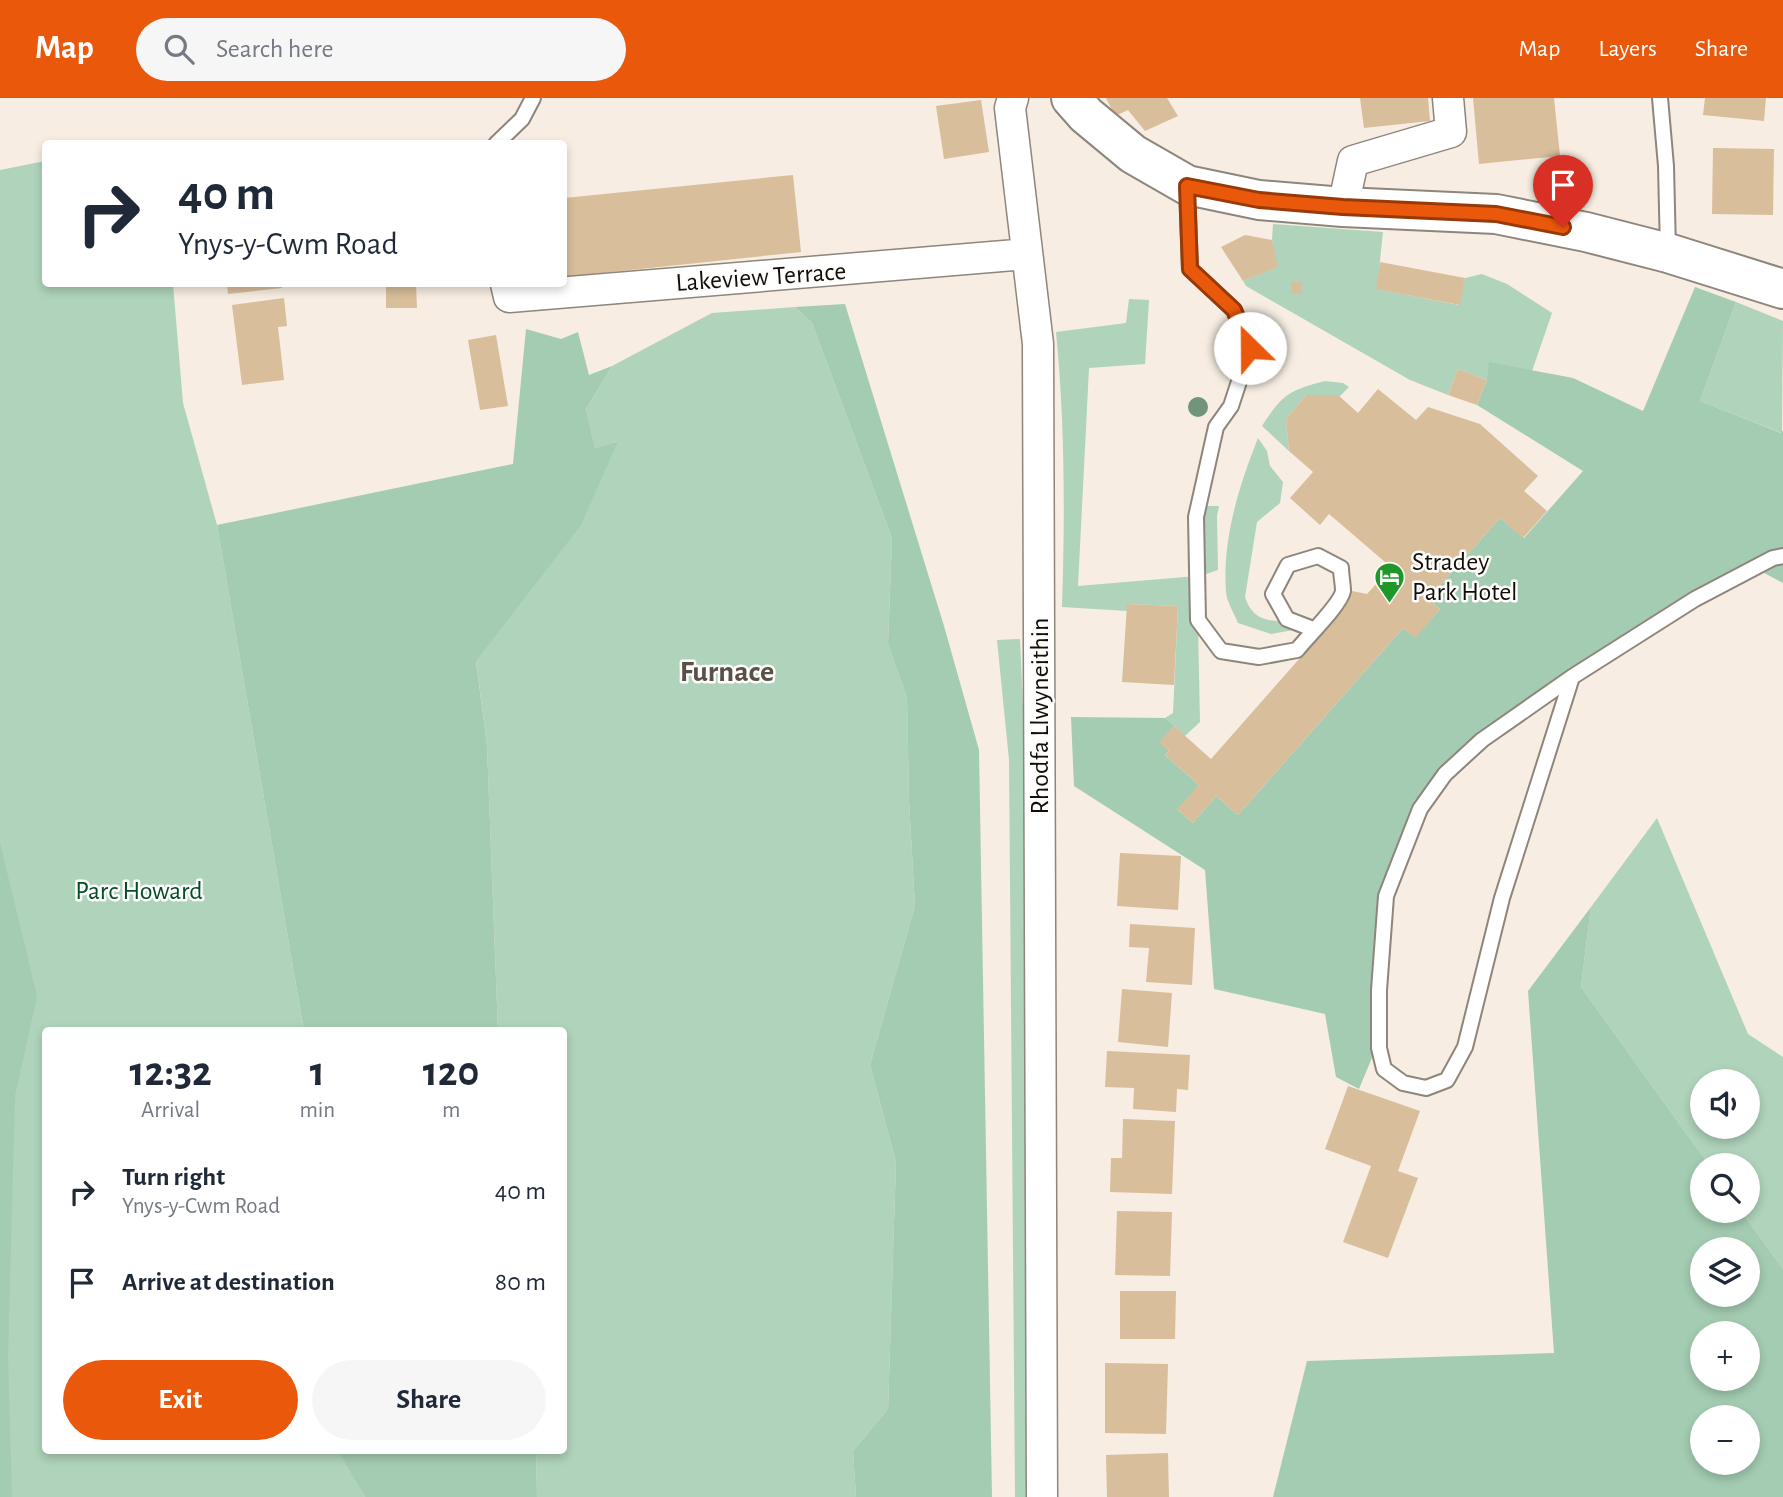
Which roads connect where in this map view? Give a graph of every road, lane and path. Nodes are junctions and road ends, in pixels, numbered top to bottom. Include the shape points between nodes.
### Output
1 (533, 98) edge
2 (1013, 98) edge
3 (1071, 98) edge
4 (1448, 98) edge
5 (1660, 98) edge
6 (500, 140) edge
7 (1187, 186) junction
8 (1343, 207) junction
9 (1668, 253) junction
10 (1027, 254) junction
11 (507, 287) edge
12 (1783, 289) edge
13 (1783, 556) edge
14 (1313, 629) junction
15 (1573, 677) junction
16 (1042, 1497) edge

1 - 6 lane via 522,119
2 - 10 street, Rhodfa Llwyneithin via 1010,108
3 - 7 main road via 1133,154
4 - 8 street via 1451,132 1353,161
5 - 9 lane
7 - 8 main road via 1259,200
7 - 14 lane via 1190,269 1234,310 1250,348 1231,406 1216,427 1196,517 1198,620 1221,651 1259,657 1297,650
8 - 9 main road via 1496,214
9 - 12 main road
10 - 11 street, Lakeview Terrace via 600,299 509,297
10 - 16 street, Rhodfa Llwyneithin via 1038,344
13 - 15 lane via 1695,599
14 - 14 lane via 1343,593 1341,568 1318,556 1287,565 1273,594 1287,619
15 - 15 lane via 1482,740 1445,774 1420,809 1386,896 1379,990 1379,1048 1384,1069 1403,1083 1426,1088 1447,1080 1465,1047 1502,898

